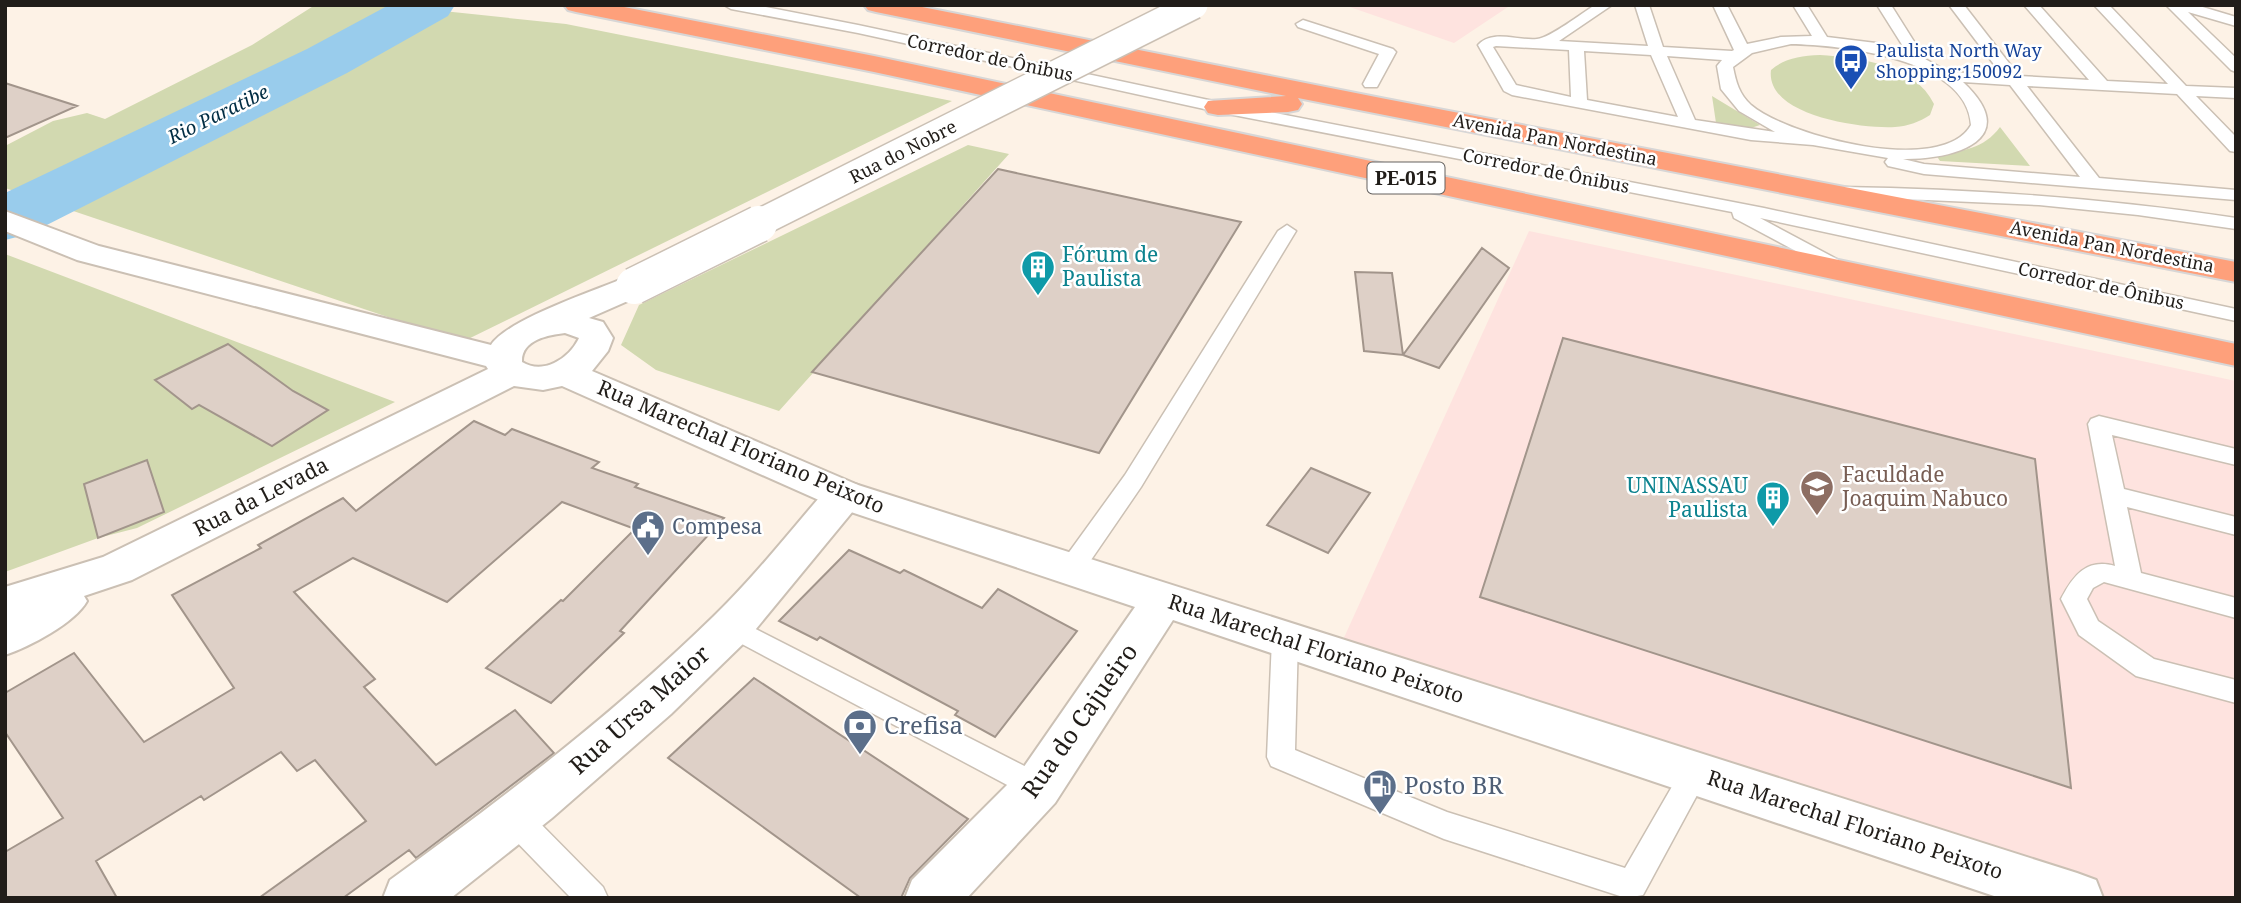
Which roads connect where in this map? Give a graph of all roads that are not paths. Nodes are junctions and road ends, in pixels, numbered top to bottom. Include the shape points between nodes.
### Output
1 (576, 5) edge
2 (731, 5) edge
3 (876, 5) edge
4 (1194, 5) edge
5 (1605, 5) edge
6 (1642, 5) edge
7 (1720, 5) edge
8 (1800, 5) edge
9 (1884, 5) edge
10 (1956, 5) edge
11 (2031, 5) edge
12 (2101, 5) edge
13 (2173, 5) edge
14 (2180, 5) edge
15 (2230, 5) edge
16 (2236, 6) edge
17 (2236, 22) edge
18 (1303, 24) dead end
19 (1822, 40) junction
20 (1544, 44) junction
21 (1576, 46) junction
22 (1657, 51) junction
23 (1738, 53) junction
24 (1920, 64) junction
25 (2236, 67) edge
26 (1948, 77) junction
27 (2015, 81) junction
28 (2103, 86) junction
29 (2180, 90) junction
30 (1360, 92) junction
31 (2236, 93) edge
32 (1579, 104) junction
33 (1218, 107) junction
34 (1689, 124) junction
35 (1812, 140) junction
36 (1839, 148) junction
37 (2236, 148) edge
38 (2095, 185) junction
39 (1833, 192) junction
40 (2236, 195) edge
41 (1728, 206) junction
42 (17, 224) edge
43 (2236, 224) edge
44 (1287, 231) dead end
45 (2236, 272) edge
46 (1849, 273) junction
47 (623, 292) junction
48 (2236, 315) edge
49 (537, 327) junction
50 (596, 338) junction
51 (2236, 355) edge
52 (506, 366) junction
53 (565, 373) junction
54 (2236, 457) edge
55 (844, 495) junction
56 (2112, 495) junction
57 (2236, 526) edge
58 (117, 569) junction
59 (1071, 569) junction
60 (2130, 580) junction
61 (1164, 599) junction
62 (5, 604) edge
63 (2236, 608) edge
64 (732, 627) junction
65 (5, 637) edge
66 (1285, 639) junction
67 (2236, 692) edge
68 (1695, 773) junction
69 (1038, 787) junction
70 (515, 819) junction
71 (2071, 896) edge
72 (410, 898) edge
73 (592, 898) edge
74 (931, 898) edge

1 - 46 highway, PE-015 via 888,67
2 - 33 lane, Corredor de Ônibus
3 - 30 highway, Avenida Pan Nordestina
4 - 47 main road, Rua do Nobre, bridge
5 - 20 lane
6 - 22 lane
7 - 23 lane
8 - 19 lane
9 - 24 lane
10 - 27 lane
11 - 28 lane
12 - 29 lane
13 - 25 lane
14 - 17 lane
15 - 16 lane
18 - 30 lane via 1388,52
19 - 23 lane via 1763,43
19 - 24 lane via 1889,52
20 - 21 lane
20 - 32 lane via 1494,41 1485,45 1514,90
21 - 22 lane
21 - 32 lane
22 - 23 lane
22 - 34 lane
23 - 35 lane via 1725,66 1730,91 1760,118
24 - 26 lane
26 - 27 lane
26 - 36 lane via 1970,94 1981,113 1979,129 1965,143 1912,154
27 - 28 lane
27 - 38 lane
28 - 29 lane
29 - 31 lane
29 - 37 lane
30 - 33 highway
30 - 39 highway, Avenida Pan Nordestina
32 - 34 lane
33 - 41 lane, Corredor de Ônibus
34 - 35 lane
35 - 36 lane
36 - 38 lane via 1924,169
38 - 40 lane
39 - 43 lane via 2084,203
39 - 45 highway, Avenida Pan Nordestina
41 - 46 lane
41 - 48 lane, Corredor de Ônibus
42 - 52 main road via 88,253
44 - 59 lane via 1133,481
46 - 51 highway, PE-015
47 - 49 main road, Rua do Nobre
47 - 50 main road
49 - 50 main road, Rua do Nobre via 568,322 591,330
49 - 52 main road, Rua do Nobre via 513,341
50 - 53 main road via 589,356
52 - 53 main road via 534,379
52 - 58 main road, Rua da Levada
53 - 55 main road, Rua Marechal Floriano Peixoto
54 - 56 lane via 2099,424
55 - 59 main road, Rua Marechal Floriano Peixoto
55 - 64 main road, Rua Ursa Maior
56 - 57 lane
56 - 60 lane
58 - 62 main road, Rua da Levada
58 - 65 main road
59 - 61 main road, Rua Marechal Floriano Peixoto
60 - 63 lane
60 - 67 lane via 2102,572 2084,581 2074,599 2088,628 2146,668
61 - 66 main road, Rua Marechal Floriano Peixoto
61 - 69 main road, Rua do Cajueiro
64 - 69 lane
64 - 70 main road, Rua Ursa Maior via 638,718
66 - 68 main road, Rua Marechal Floriano Peixoto
66 - 68 lane via 1281,757 1444,825 1632,885
68 - 71 main road, Rua Marechal Floriano Peixoto
69 - 74 main road, Rua do Cajueiro
70 - 72 main road, Rua Ursa Maior
70 - 73 lane

